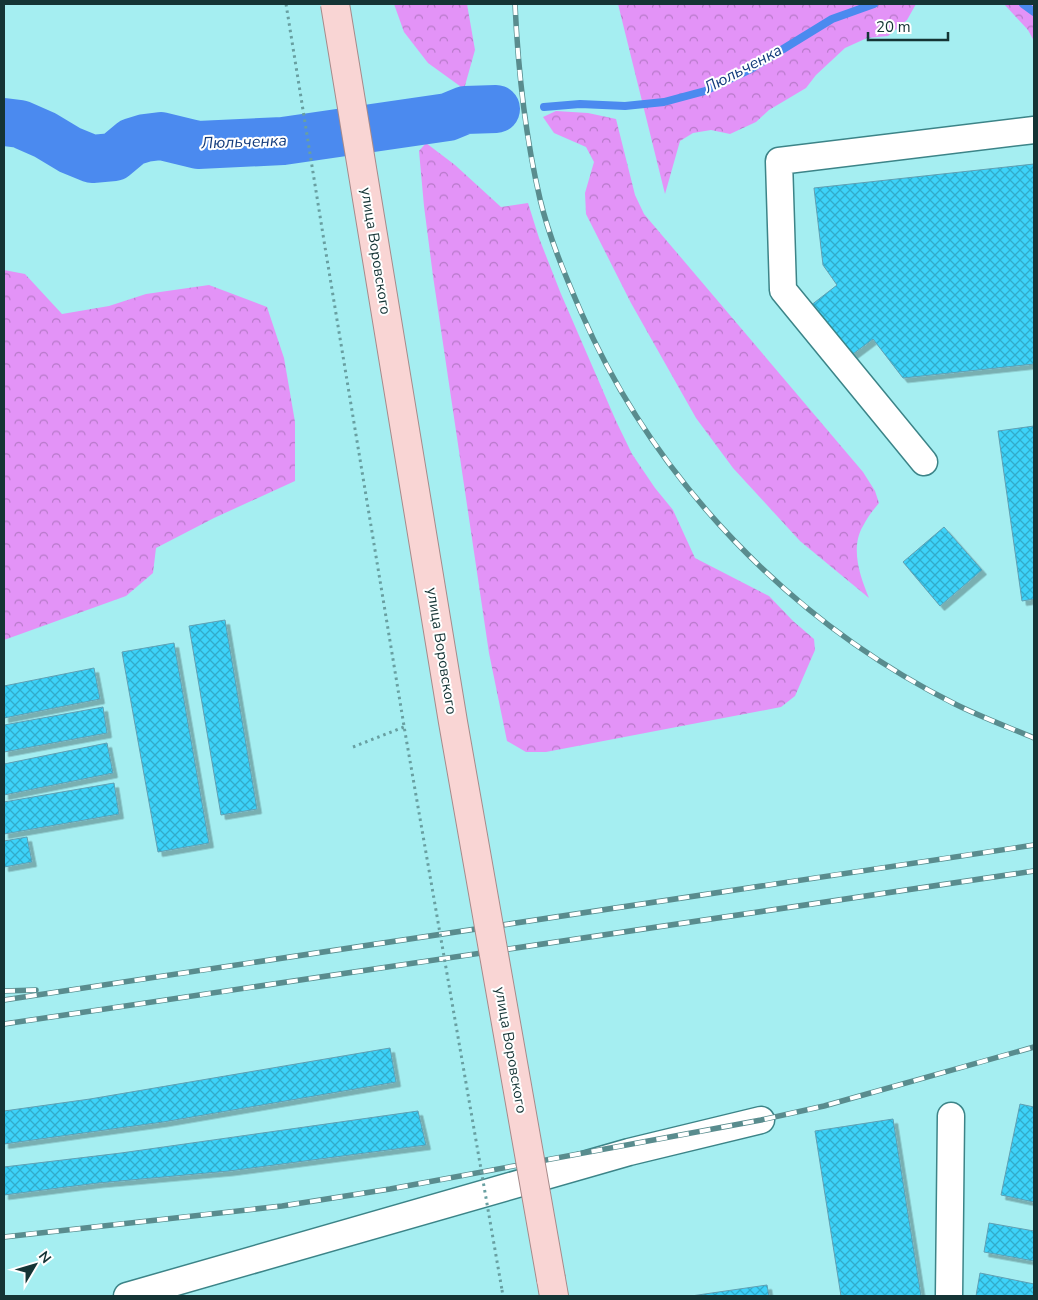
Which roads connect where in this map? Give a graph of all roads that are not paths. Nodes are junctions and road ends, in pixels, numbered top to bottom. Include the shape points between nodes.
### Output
1 (335, 4) edge
2 (1034, 130) edge
3 (924, 462) dead end
4 (951, 1116) dead end
5 (761, 1120) dead end
6 (553, 1288) edge
7 (127, 1296) edge
8 (949, 1296) edge

1 - 6 main road, улица Воровского, bridge via 455,732
2 - 3 street via 779,161 783,290
4 - 8 street
5 - 7 street via 628,1152

